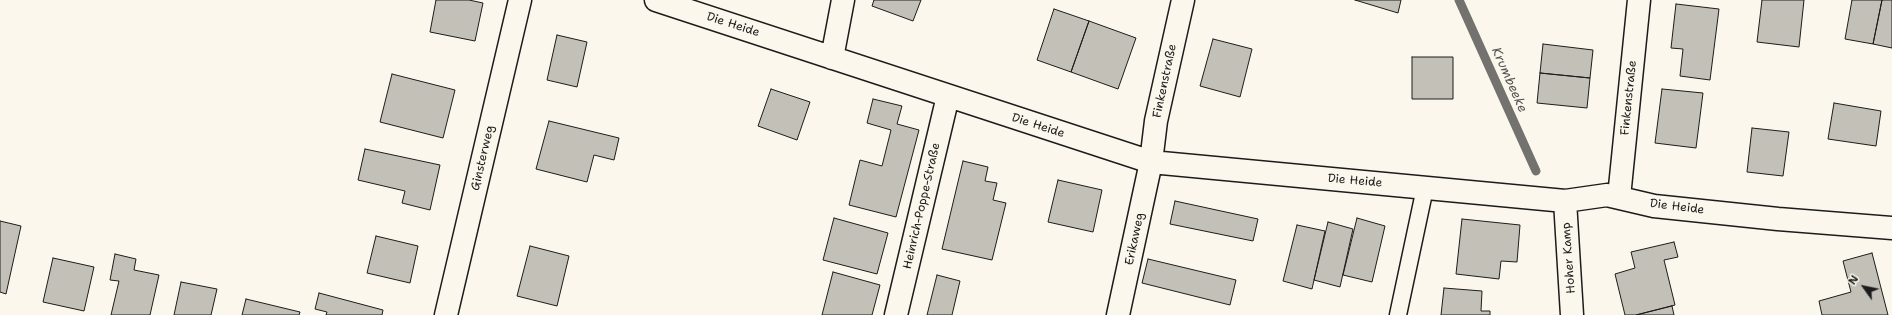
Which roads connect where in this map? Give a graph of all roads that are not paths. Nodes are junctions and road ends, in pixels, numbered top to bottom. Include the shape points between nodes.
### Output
1 (520, 0) edge
2 (656, 0) edge
3 (843, 0) edge
4 (1183, 0) edge
5 (1639, 0) edge
6 (832, 58) junction
7 (948, 96) junction
8 (1151, 162) junction
9 (1425, 188) junction
10 (1620, 197) junction
11 (1565, 201) junction
12 (1892, 228) edge
13 (446, 315) edge
14 (896, 315) edge
15 (1118, 315) edge
16 (1398, 315) edge
17 (1572, 315) edge

1 - 13 street, Ginsterweg
2 - 6 street, Die Heide
3 - 6 street
4 - 8 street, Finkenstraße via 1156,121
5 - 10 street, Finkenstraße
6 - 7 street, Die Heide
7 - 8 street, Die Heide
7 - 14 street, Heinrich-Poppe-Straße
8 - 9 street, Die Heide
8 - 15 street, Erikaweg
9 - 11 street, Die Heide
9 - 16 lane
10 - 11 street, Die Heide via 1607,195
10 - 12 street, Die Heide via 1662,207
11 - 17 street, Hoher Kamp

